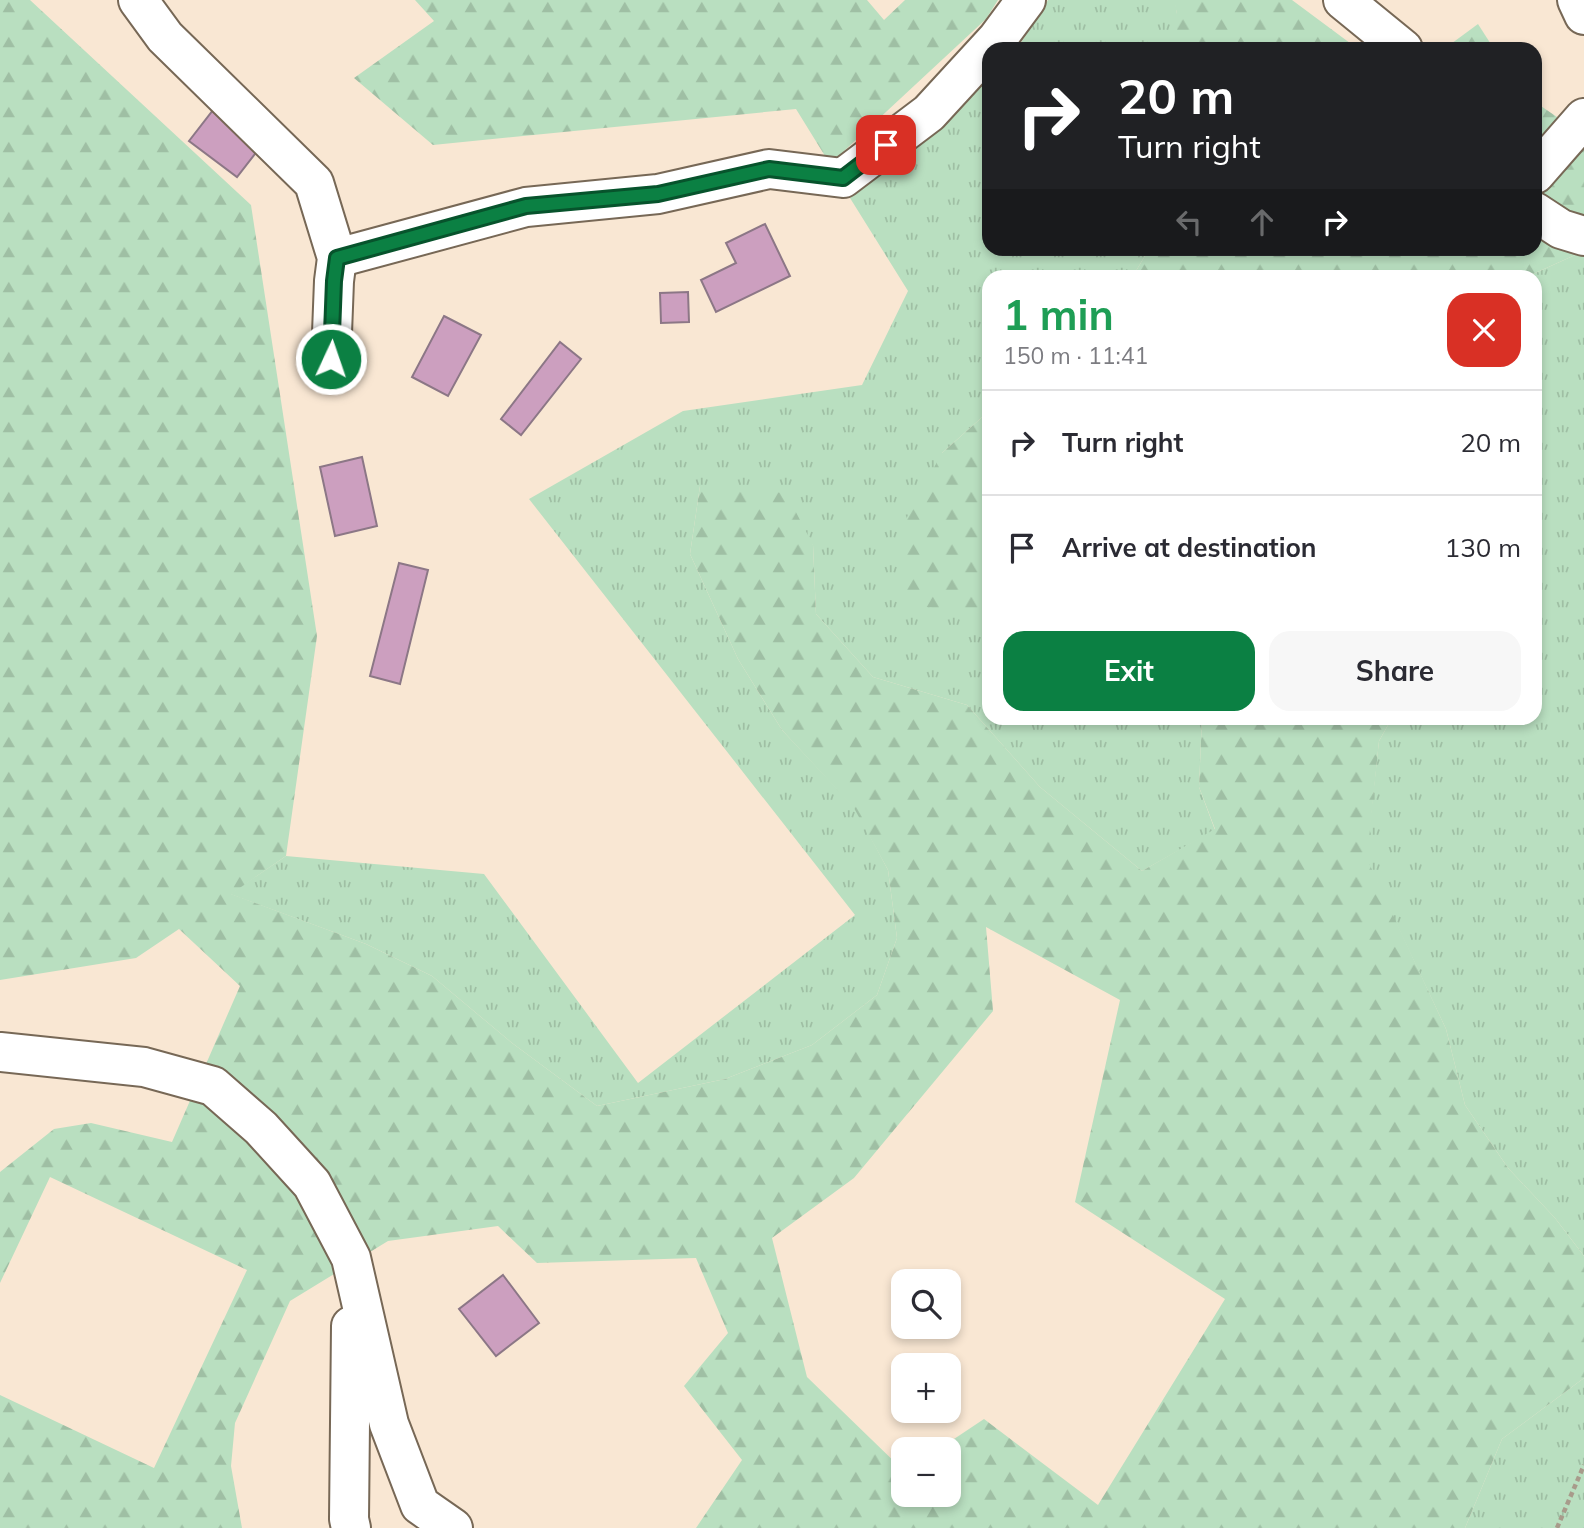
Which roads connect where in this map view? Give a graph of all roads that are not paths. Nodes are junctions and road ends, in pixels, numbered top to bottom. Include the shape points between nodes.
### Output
1 (138, 0) edge
2 (1026, 0) edge
3 (1343, 0) edge
4 (1577, 0) edge
5 (1584, 15) edge
6 (994, 42) edge
7 (1394, 42) edge
8 (982, 55) edge
9 (1584, 118) edge
10 (1542, 166) edge
11 (1542, 217) edge
12 (1584, 236) edge
13 (337, 258) junction
14 (331, 359) dead end
15 (0, 1052) edge
16 (352, 1258) junction
17 (351, 1528) edge
18 (453, 1528) edge

1 - 13 street via 165,37 314,183
2 - 6 street
3 - 7 street
4 - 5 street
8 - 13 street via 929,113 843,178 769,169 658,194 526,206
9 - 10 street
11 - 12 street
13 - 14 street
15 - 16 street via 144,1067 213,1086 261,1128 312,1184
16 - 17 street
16 - 18 street via 389,1424 420,1505

